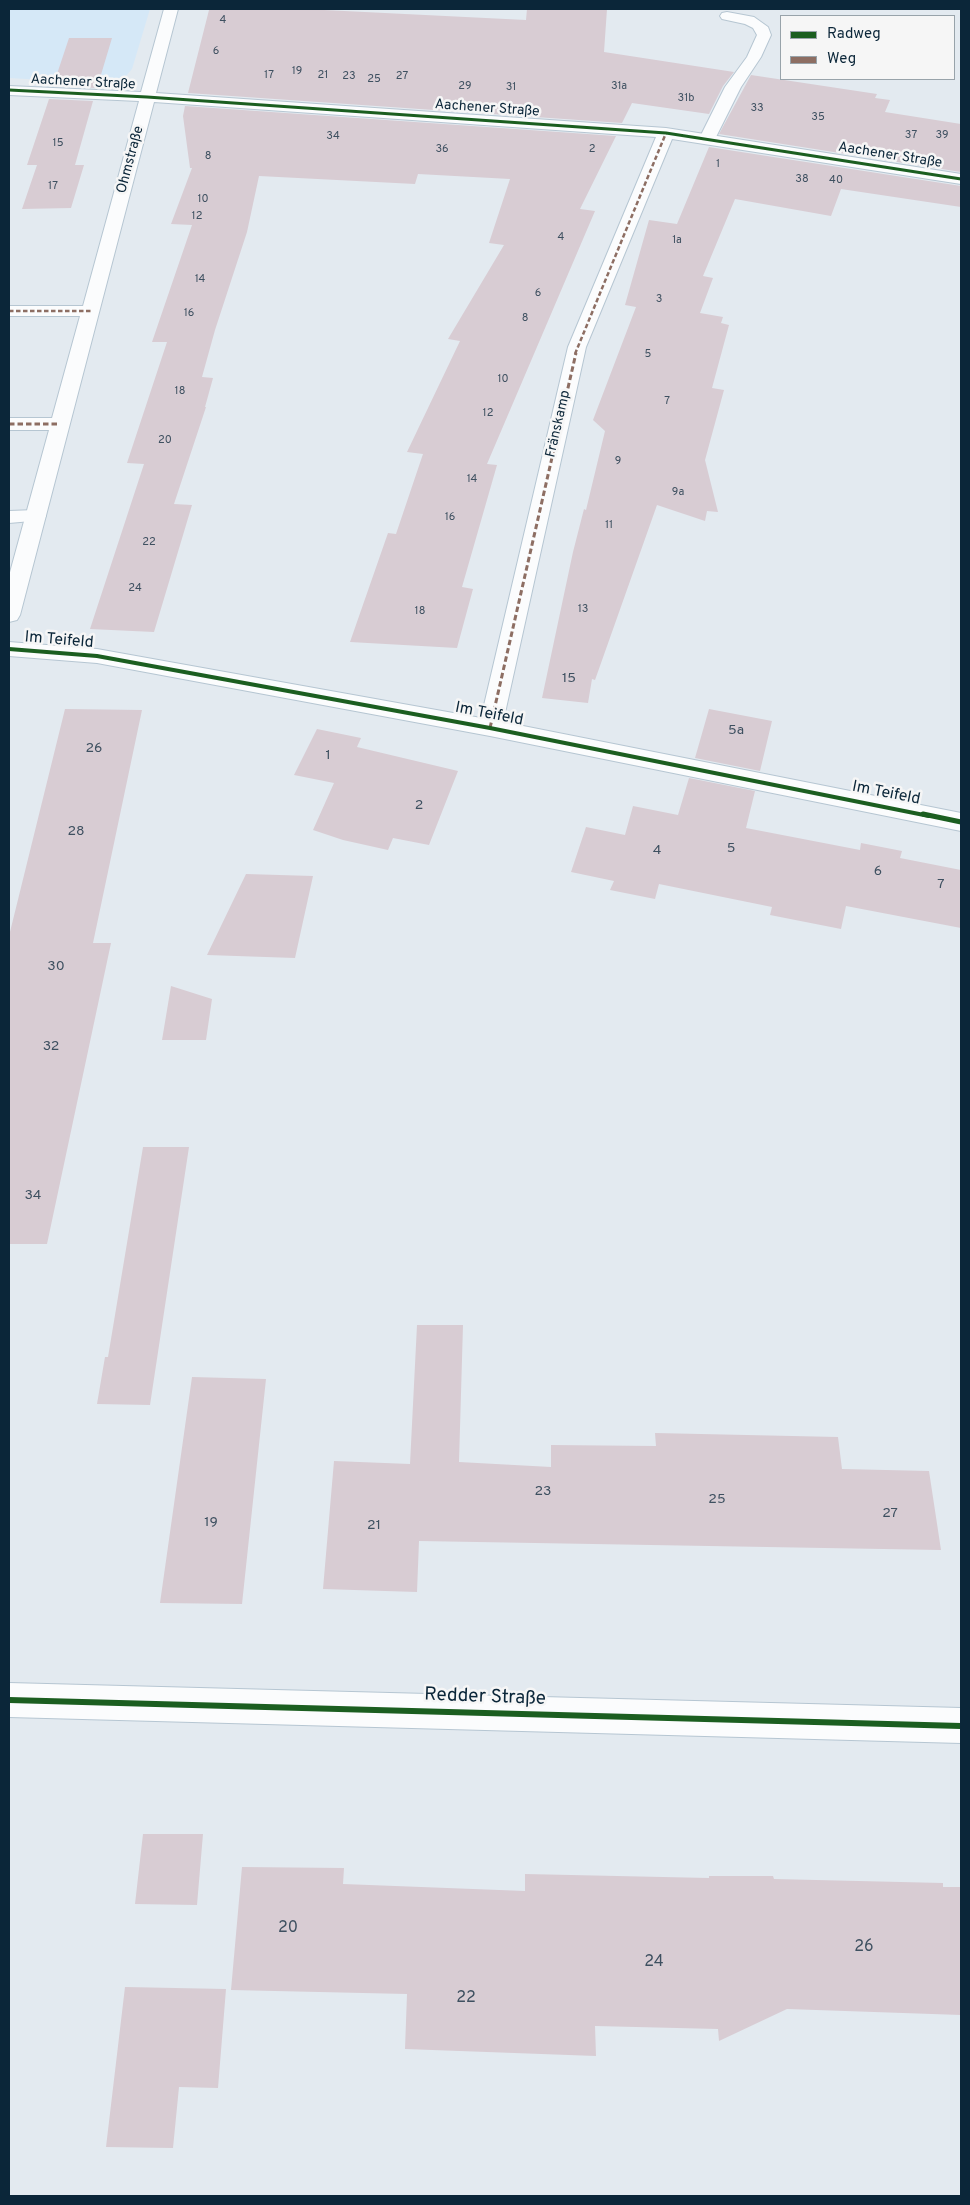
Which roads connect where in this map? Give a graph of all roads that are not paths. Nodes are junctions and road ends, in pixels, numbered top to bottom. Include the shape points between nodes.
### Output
1 (171, 9) edge
2 (727, 16) dead end
3 (9, 90) edge
4 (147, 97) junction
5 (666, 133) junction
6 (707, 139) junction
7 (961, 179) edge
8 (9, 311) edge
9 (90, 311) junction
10 (9, 424) edge
11 (60, 424) junction
12 (36, 516) junction
13 (9, 517) edge
14 (9, 616) edge
15 (9, 649) edge
16 (490, 728) junction
17 (961, 822) edge
18 (9, 1700) edge
19 (961, 1726) edge

1 - 4 street, Ohmstraße
2 - 6 street via 749,20 763,30 764,35
3 - 4 street, Aachener Straße
4 - 5 street, Aachener Straße
4 - 9 street, Ohmstraße
5 - 6 street, Aachener Straße
5 - 16 street, Fränskamp via 576,347
6 - 7 street, Aachener Straße
8 - 9 street
9 - 11 street, Ohmstraße
10 - 11 street
11 - 12 street, Ohmstraße
12 - 13 street
12 - 14 street, Ohmstraße
15 - 16 street, Im Teifeld via 97,656
16 - 17 street, Im Teifeld
18 - 19 street, Redder Straße

